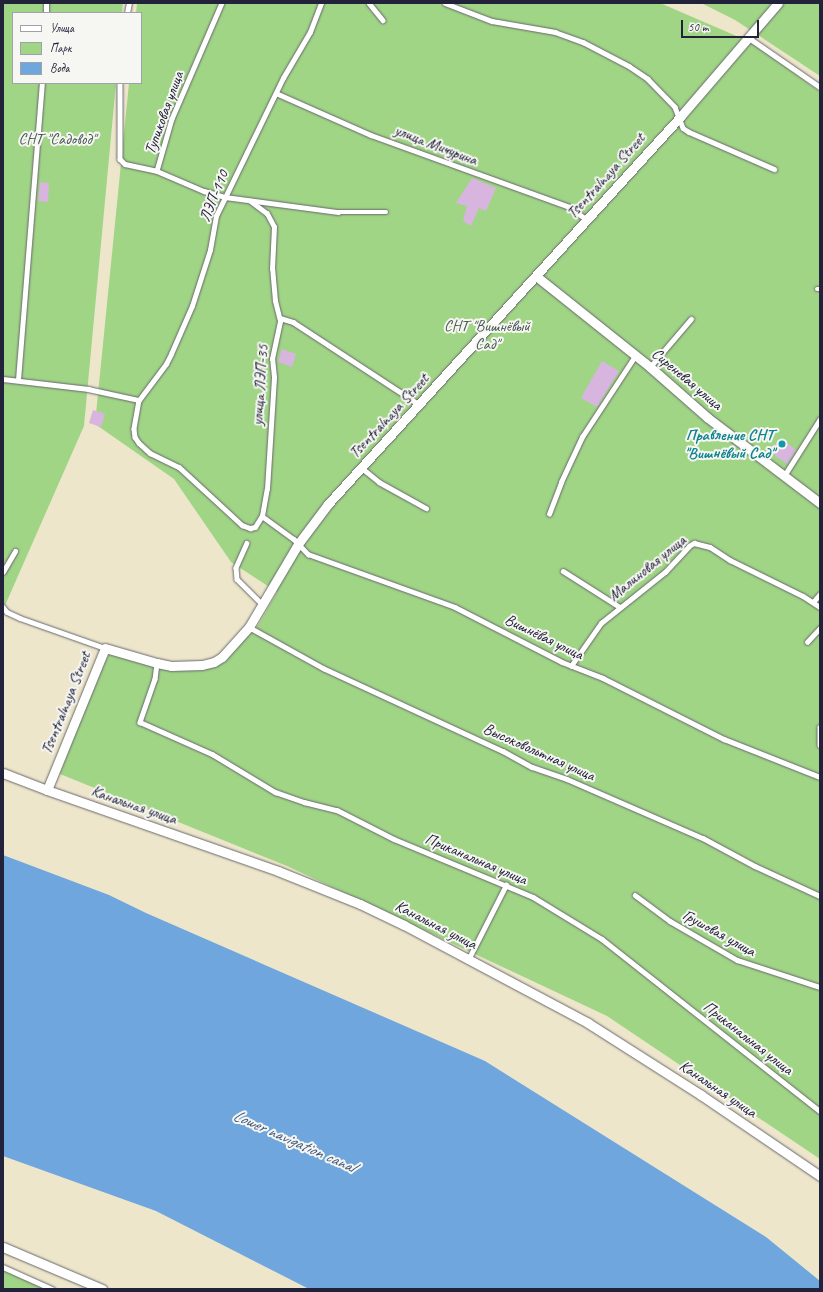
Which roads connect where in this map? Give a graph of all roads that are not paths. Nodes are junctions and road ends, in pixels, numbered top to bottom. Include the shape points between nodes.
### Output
1 (222, 3) edge
2 (321, 3) edge
3 (369, 3) edge
4 (445, 3) edge
5 (778, 3) edge
6 (383, 20) dead end
7 (749, 38) junction
8 (42, 84) edge
9 (120, 84) edge
10 (820, 87) edge
11 (276, 93) junction
12 (680, 117) junction
13 (774, 170) dead end
14 (157, 171) junction
15 (225, 197) junction
16 (250, 201) junction
17 (386, 212) dead end
18 (587, 220) junction
19 (536, 276) junction
20 (280, 318) junction
21 (691, 319) dead end
22 (635, 356) junction
23 (650, 367) junction
24 (3, 379) edge
25 (18, 380) junction
26 (139, 400) junction
27 (420, 405) junction
28 (820, 419) edge
29 (362, 468) junction
30 (784, 476) junction
31 (820, 503) edge
32 (426, 508) dead end
33 (550, 514) dead end
34 (262, 516) junction
35 (246, 544) dead end
36 (298, 544) junction
37 (15, 551) dead end
38 (563, 570) dead end
39 (3, 572) edge
40 (820, 594) edge
41 (814, 601) junction
42 (262, 604) junction
43 (3, 607) edge
44 (620, 607) junction
45 (820, 608) edge
46 (249, 627) junction
47 (820, 628) edge
48 (807, 642) dead end
49 (105, 648) junction
50 (157, 664) junction
51 (571, 666) junction
52 (820, 727) edge
53 (820, 745) edge
54 (3, 773) edge
55 (820, 777) edge
56 (48, 790) junction
57 (506, 885) junction
58 (635, 895) dead end
59 (820, 896) edge
60 (469, 958) junction
61 (820, 987) edge
62 (820, 1111) edge
63 (820, 1176) edge
64 (3, 1247) edge
65 (3, 1267) edge
66 (52, 1289) edge
67 (102, 1289) edge

1 - 14 lane, Тупиковая улица via 172,119
2 - 11 lane, ЛЭП-110 via 310,32
3 - 6 lane
4 - 12 lane via 492,21 555,32 583,42 648,79 671,102
5 - 7 street, Tsentralnaya Street
7 - 10 lane
7 - 12 street, Tsentralnaya Street
8 - 25 lane
9 - 14 lane via 120,159 125,164
11 - 15 lane, ЛЭП-110
11 - 18 lane, улица Мичурина via 371,135 570,207
12 - 13 lane via 683,128 689,132
12 - 18 street, Tsentralnaya Street
14 - 15 lane, Тупиковая улица
15 - 16 lane, Тупиковая улица
15 - 26 lane, ЛЭП-110 via 216,216 210,250 192,306 166,364
16 - 17 lane, Тупиковая улица via 338,212
16 - 20 lane, улица ЛЭП-35 via 267,214 274,227 272,269 275,301
18 - 19 street, Tsentralnaya Street
19 - 22 street, Сиреневая улица
19 - 27 street, Tsentralnaya Street
20 - 27 lane via 293,322
20 - 34 lane, улица ЛЭП-35 via 272,359 274,376 268,482
21 - 23 lane
22 - 23 street, Сиреневая улица
22 - 33 lane via 582,437
23 - 30 street, Сиреневая улица via 708,418
24 - 25 lane
25 - 26 lane via 88,389
26 - 34 lane via 134,429 139,443 150,453 179,467 242,525 255,527
27 - 29 street, Tsentralnaya Street
28 - 30 lane
29 - 32 lane via 379,482
29 - 36 street, Tsentralnaya Street via 328,504
30 - 31 street, Сиреневая улица
34 - 36 lane, Вишнёвая улица
35 - 42 lane via 236,568 237,579
36 - 42 street, Tsentralnaya Street
36 - 51 lane, Вишнёвая улица via 303,551 316,558 455,607
37 - 39 lane
38 - 44 lane
40 - 41 lane
41 - 44 lane, Малиновая улица via 730,560 710,547 694,544 689,546 665,572
41 - 45 lane, Малиновая улица
42 - 46 street, Tsentralnaya Street
43 - 49 lane via 7,612 20,618
44 - 51 lane, Малиновая улица via 596,628
46 - 50 street, Tsentralnaya Street via 234,646 214,662 186,666
46 - 59 lane, Высоковольтная улица via 323,668 532,767 567,779 703,838
47 - 48 lane
49 - 50 street, Tsentralnaya Street
49 - 56 street, Tsentralnaya Street
50 - 57 lane, Приканальная улица via 155,679 140,722 212,754 275,792 337,810 394,839
51 - 55 lane, Вишнёвая улица via 603,678 724,739
52 - 53 lane
54 - 56 street, Канальная улица
56 - 60 street, Канальная улица via 321,887
57 - 60 lane
57 - 62 lane, Приканальная улица via 533,897 602,939
58 - 61 lane, Грушовая улица via 670,920 737,960
60 - 63 street, Канальная улица via 588,1023 701,1095
64 - 67 street
65 - 66 lane

